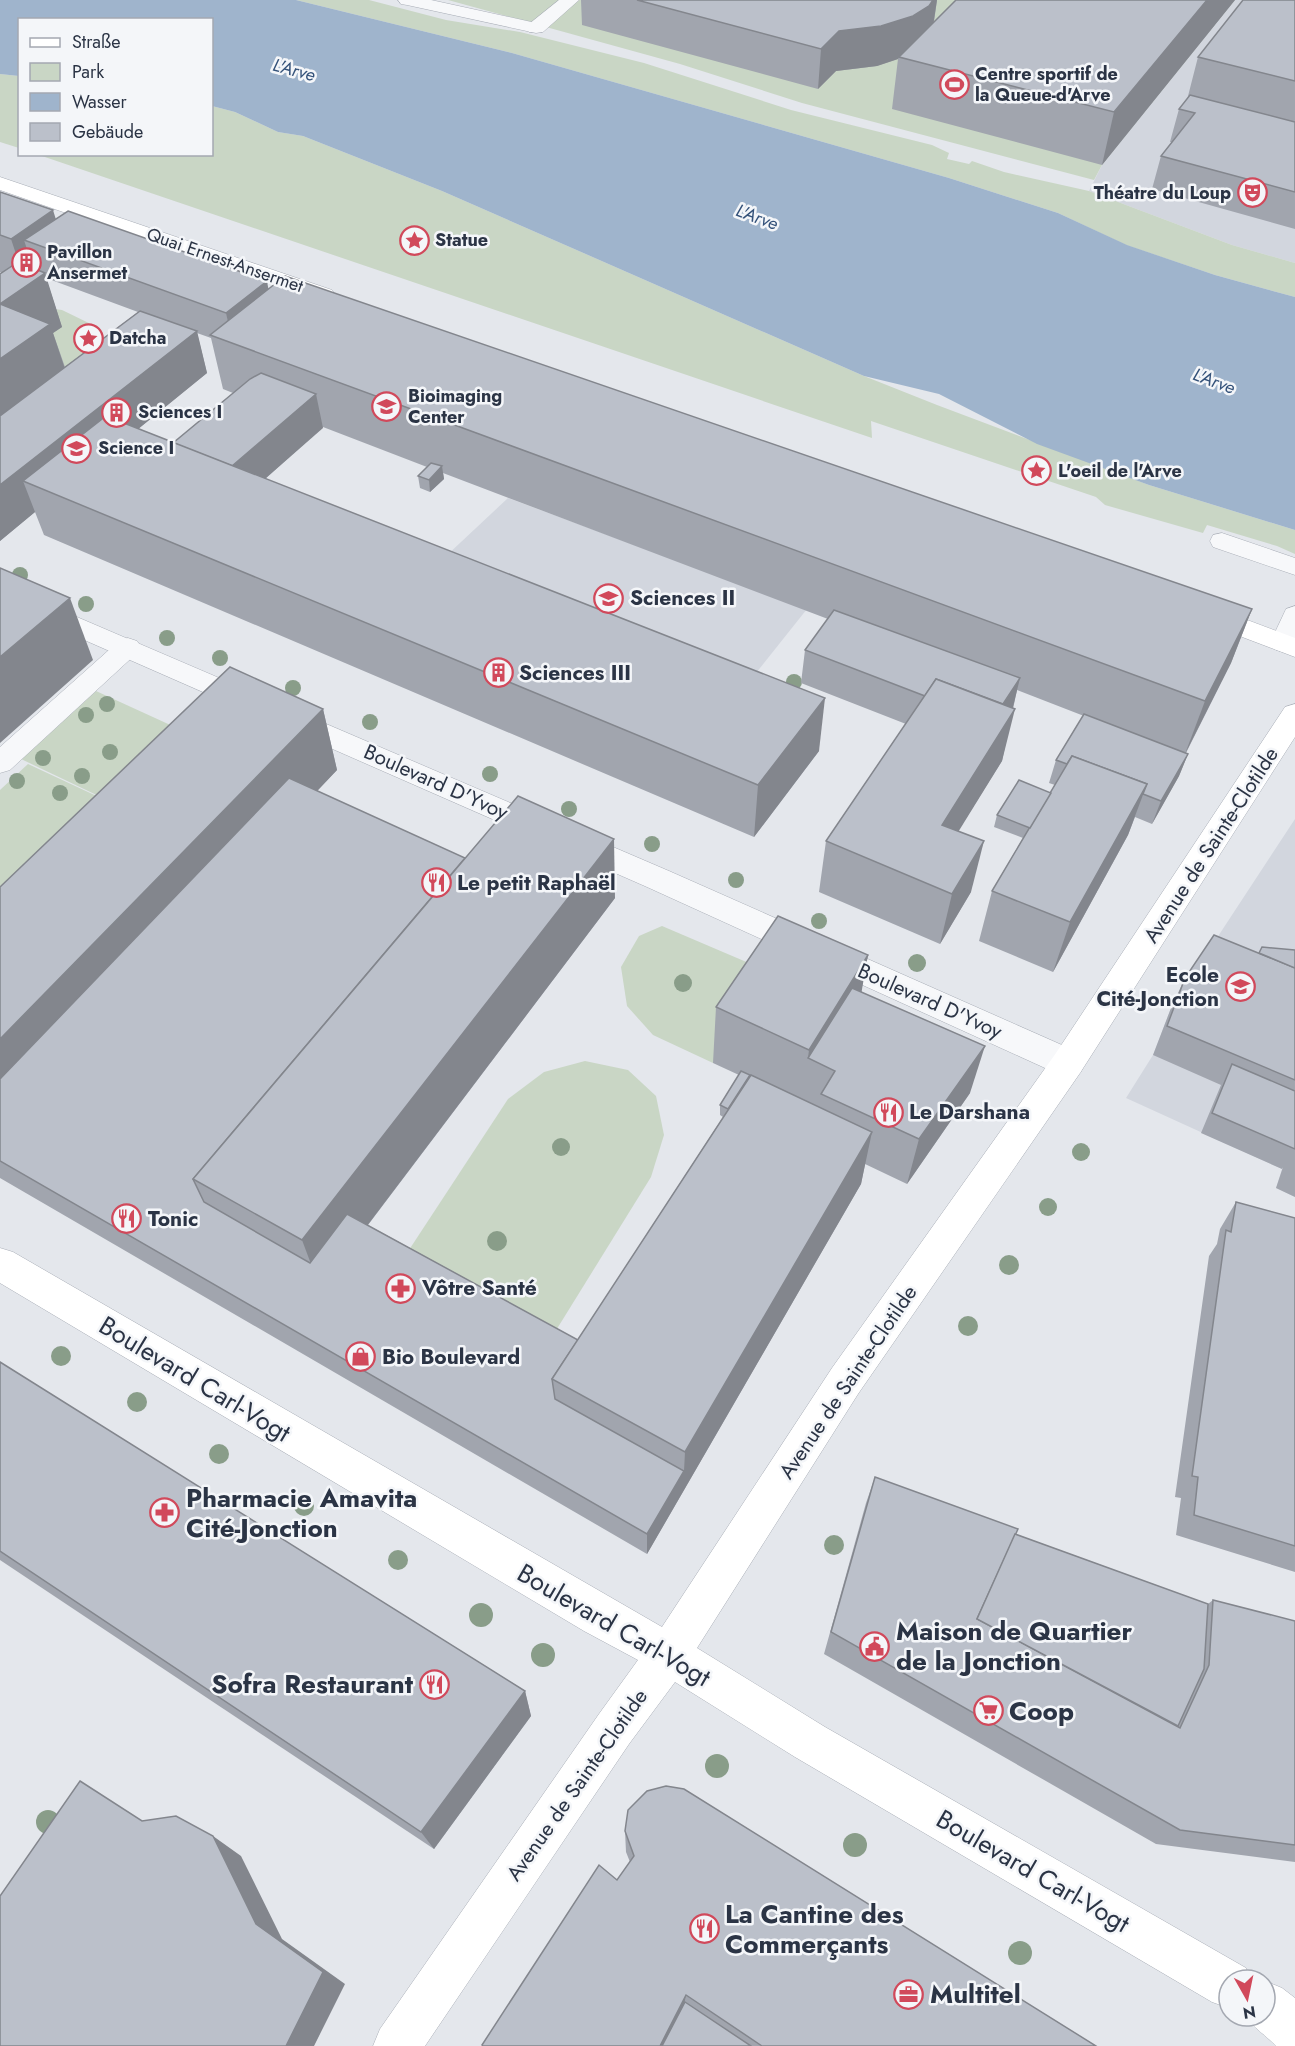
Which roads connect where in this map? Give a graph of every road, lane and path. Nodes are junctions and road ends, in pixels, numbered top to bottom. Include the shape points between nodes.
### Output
1 (407, 0) edge
2 (570, 0) edge
3 (536, 28) joint
4 (0, 183) edge
5 (346, 302) edge
6 (1222, 541) dead end
7 (1295, 567) edge
8 (0, 593) edge
9 (1181, 604) edge
10 (1295, 615) edge
11 (1289, 646) edge
12 (128, 647) junction
13 (1295, 714) edge
14 (0, 763) edge
15 (1068, 1063) junction
16 (0, 1264) edge
17 (669, 1654) junction
18 (1217, 1977) edge
19 (397, 2046) edge

1 - 3 lane
2 - 3 street
4 - 5 street, Quai Ernest-Ansermet
6 - 7 lane
8 - 12 street, Boulevard D'Yvoy
9 - 11 street
10 - 11 lane
12 - 14 lane
12 - 15 street, Boulevard D'Yvoy
13 - 15 street, Avenue de Sainte-Clotilde
15 - 17 street, Avenue de Sainte-Clotilde via 845,1381
16 - 17 street, Boulevard Carl-Vogt
17 - 18 street, Boulevard Carl-Vogt via 862,1772
17 - 19 street, Avenue de Sainte-Clotilde

